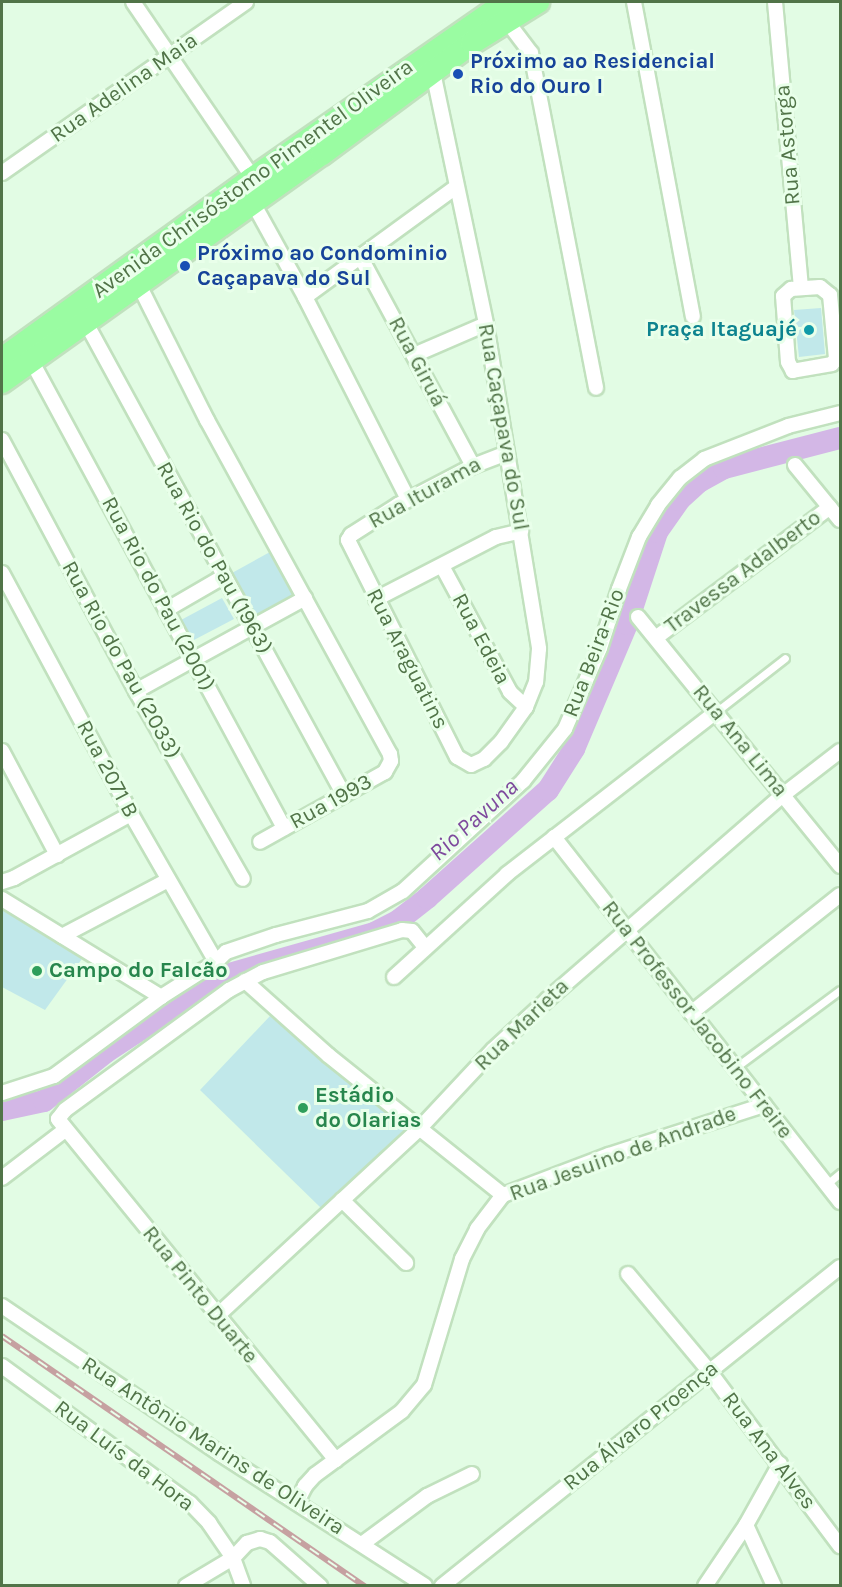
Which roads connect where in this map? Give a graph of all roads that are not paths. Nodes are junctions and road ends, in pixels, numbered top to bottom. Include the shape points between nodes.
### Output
1 (133, 2) edge
2 (246, 2) edge
3 (538, 2) edge
4 (634, 2) edge
5 (775, 2) edge
6 (499, 8) edge
7 (170, 55) junction
8 (433, 72) junction
9 (2, 173) edge
10 (253, 178) junction
11 (456, 187) junction
12 (252, 201) junction
13 (361, 258) junction
14 (138, 283) junction
15 (801, 288) junction
16 (306, 297) junction
17 (693, 317) dead end
18 (85, 321) junction
19 (486, 324) junction
20 (414, 355) junction
21 (2, 359) edge
22 (31, 360) junction
23 (2, 382) edge
24 (596, 388) dead end
25 (840, 413) edge
26 (2, 440) edge
27 (507, 453) junction
28 (795, 465) dead end
29 (473, 466) junction
30 (408, 499) junction
31 (830, 507) junction
32 (840, 520) edge
33 (521, 531) junction
34 (348, 540) joint
35 (442, 566) junction
36 (2, 573) edge
37 (223, 577) junction
38 (305, 598) junction
39 (376, 599) junction
40 (166, 610) junction
41 (638, 616) dead end
42 (252, 628) junction
43 (657, 638) junction
44 (785, 658) dead end
45 (193, 660) junction
46 (136, 691) junction
47 (526, 707) junction
48 (717, 711) junction
49 (840, 751) edge
50 (2, 752) edge
51 (477, 764) joint
52 (344, 795) junction
53 (783, 795) junction
54 (130, 814) junction
55 (284, 828) junction
56 (554, 837) junction
57 (260, 842) dead end
58 (57, 855) junction
59 (840, 866) edge
60 (243, 879) dead end
61 (168, 880) junction
62 (2, 882) edge
63 (840, 895) edge
64 (2, 899) edge
65 (625, 929) junction
66 (62, 936) junction
67 (425, 947) junction
68 (216, 962) junction
69 (394, 977) dead end
70 (245, 981) junction
71 (840, 990) edge
72 (161, 997) junction
73 (691, 1013) junction
74 (736, 1067) junction
75 (2, 1093) edge
76 (764, 1105) junction
77 (61, 1124) junction
78 (420, 1128) junction
79 (840, 1173) edge
80 (2, 1178) edge
81 (827, 1184) junction
82 (503, 1195) junction
83 (342, 1200) junction
84 (840, 1202) edge
85 (406, 1263) dead end
86 (840, 1267) edge
87 (628, 1274) dead end
88 (2, 1306) edge
89 (218, 1316) junction
90 (2, 1366) edge
91 (709, 1371) junction
92 (336, 1460) junction
93 (780, 1464) junction
94 (472, 1474) dead end
95 (297, 1502) junction
96 (746, 1525) junction
97 (362, 1544) junction
98 (840, 1546) edge
99 (233, 1558) junction
100 (186, 1586) edge
101 (243, 1586) edge
102 (320, 1586) edge
103 (425, 1586) edge
104 (442, 1586) edge
105 (705, 1586) edge
106 (774, 1586) edge

1 - 7 street
2 - 7 street, Rua Adelina Maia
3 - 6 main road, Avenida Chrisóstomo Pimentel Oliveira
4 - 17 street
5 - 15 street, Rua Astorga
6 - 8 main road, Avenida Chrisóstomo Pimentel Oliveira
6 - 10 main road, Avenida Chrisóstomo Pimentel Oliveira
6 - 24 street via 531,53
7 - 9 street, Rua Adelina Maia
7 - 10 street
8 - 11 street, Rua Caçapava do Sul
8 - 12 main road, Avenida Chrisóstomo Pimentel Oliveira
10 - 21 main road, Avenida Chrisóstomo Pimentel Oliveira
11 - 13 street
11 - 19 street, Rua Caçapava do Sul
12 - 14 main road, Avenida Chrisóstomo Pimentel Oliveira
12 - 16 street
13 - 16 street
13 - 20 street, Rua Giruá
14 - 18 main road, Avenida Chrisóstomo Pimentel Oliveira
14 - 38 street via 207,420
15 - 15 street via 787,290 783,296 788,362 797,371 832,364 837,359 828,292 820,287
16 - 30 street
18 - 22 main road, Avenida Chrisóstomo Pimentel Oliveira
18 - 37 street, Rua Rio do Pau (1963)
19 - 20 street
19 - 27 street, Rua Caçapava do Sul
20 - 29 street, Rua Giruá
22 - 23 main road, Avenida Chrisóstomo Pimentel Oliveira
22 - 40 street, Rua Rio do Pau (2001)
25 - 68 street, Rua Beira-Rio via 788,426 704,459 680,478 639,537 600,648 565,729 523,781 412,884 368,911 276,935 226,952
26 - 46 street, Rua Rio do Pau (2033)
27 - 29 street, Rua Iturama
27 - 33 street, Rua Caçapava do Sul
28 - 31 street
29 - 30 street, Rua Iturama
30 - 34 street, Rua Iturama
31 - 32 street
31 - 43 street, Travessa Adalberto
33 - 35 street via 496,537
33 - 47 street, Rua Caçapava do Sul via 539,649 536,682
34 - 39 street, Rua Araguatins
35 - 39 street
35 - 47 street, Rua Edeia via 502,679
36 - 54 street, Rua 2071 B
37 - 40 street
37 - 42 street, Rua Rio do Pau (1963)
38 - 42 street
38 - 52 street, Rua 1993 via 390,754 385,772
39 - 51 street, Rua Araguatins via 457,757 465,764
40 - 45 street, Rua Rio do Pau (2001)
41 - 43 street, Rua Ana Lima
42 - 45 street
42 - 52 street, Rua Rio do Pau (1963)
43 - 48 street, Rua Ana Lima
44 - 48 lane
45 - 46 street
45 - 55 street, Rua Rio do Pau (2001)
46 - 60 street, Rua Rio do Pau (2033)
47 - 51 street, Rua Caçapava do Sul via 501,742
48 - 53 street, Rua Ana Lima
48 - 56 street
49 - 53 street, Rua Marieta
50 - 58 street
52 - 55 street, Rua 1993
53 - 59 street, Rua Ana Lima
53 - 65 street, Rua Marieta
54 - 58 street
54 - 61 street, Rua 2071 B
55 - 57 street, Rua 1993
56 - 65 street, Rua Professor Jacobino Freire
56 - 67 street
58 - 62 street
61 - 66 street
61 - 68 street, Rua 2071 B
63 - 73 street
64 - 66 street
65 - 73 street, Rua Professor Jacobino Freire
65 - 78 street, Rua Marieta via 494,1050
66 - 72 street
67 - 69 street
67 - 70 street via 412,931 402,930
68 - 72 street, Rua Beira-Rio
70 - 77 street via 65,1110
70 - 78 street via 328,1055
71 - 74 lane
72 - 75 street, Rua Beira-Rio via 54,1076
73 - 74 street, Rua Professor Jacobino Freire
74 - 76 street, Rua Professor Jacobino Freire
76 - 81 street, Rua Professor Jacobino Freire
76 - 82 street, Rua Jesuino de Andrade
77 - 80 street
77 - 89 street, Rua Pinto Duarte
78 - 82 street
78 - 83 street, Rua Marieta
79 - 81 lane
81 - 84 street, Rua Professor Jacobino Freire
82 - 92 street, Rua Jesuino de Andrade via 477,1229 462,1259 424,1385 402,1411
83 - 85 street
83 - 89 street, Rua Marieta
86 - 91 street, Rua Álvaro Proença
87 - 91 street, Rua Ana Alves
88 - 95 street, Rua Antônio Marins de Oliveira
89 - 92 street, Rua Pinto Duarte
90 - 99 street, Rua Luís da Hora via 190,1503
91 - 93 street, Rua Ana Alves
91 - 104 street, Rua Álvaro Proença
92 - 95 street, Rua Jesuino de Andrade via 315,1475
93 - 96 street
93 - 98 street, Rua Ana Alves
94 - 97 street via 428,1496
95 - 97 street, Rua Antônio Marins de Oliveira
96 - 105 street
96 - 106 street
97 - 103 street, Rua Antônio Marins de Oliveira
99 - 100 street
99 - 101 street, Rua Luís da Hora
99 - 102 street via 247,1543 260,1539 270,1542

